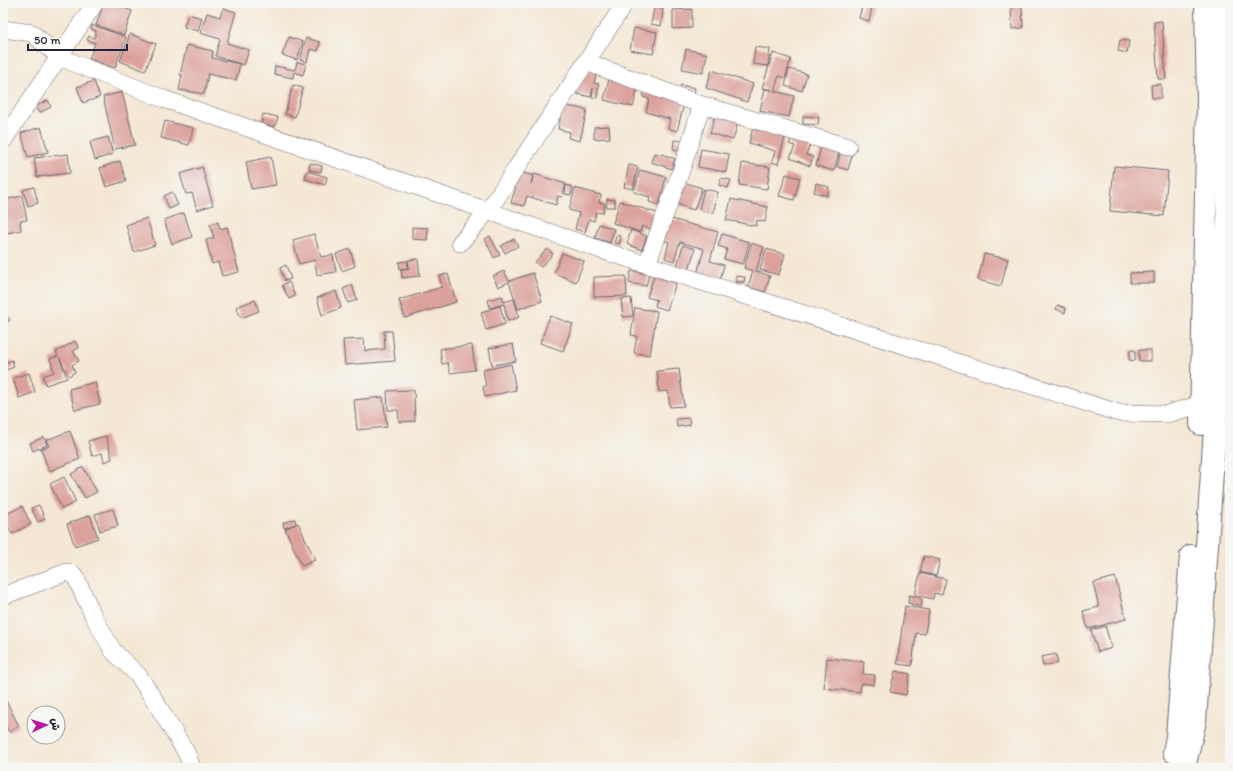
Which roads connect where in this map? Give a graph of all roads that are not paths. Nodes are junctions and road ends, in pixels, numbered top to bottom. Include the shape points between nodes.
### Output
1 (95, 3) edge
2 (625, 3) edge
3 (1206, 3) edge
4 (1224, 3) edge
5 (3, 30) edge
6 (59, 57) junction
7 (586, 62) junction
8 (702, 105) junction
9 (3, 141) edge
10 (848, 147) dead end
11 (488, 211) junction
12 (460, 243) dead end
13 (647, 264) junction
14 (1202, 404) junction
15 (3, 596) edge
16 (192, 768) edge
17 (1170, 768) edge
18 (1184, 768) edge

1 - 6 street
2 - 7 street
3 - 14 highway via 1208,102
4 - 18 highway via 1228,214 1195,721
5 - 6 street via 32,33
6 - 9 street
6 - 11 street via 164,99
7 - 8 street
7 - 11 street
8 - 10 street
8 - 13 street
11 - 12 street
11 - 13 street
13 - 14 street via 1119,413 1167,414
14 - 17 highway via 1177,737
15 - 16 street via 67,572 75,576 113,651 138,676 155,700 187,754

